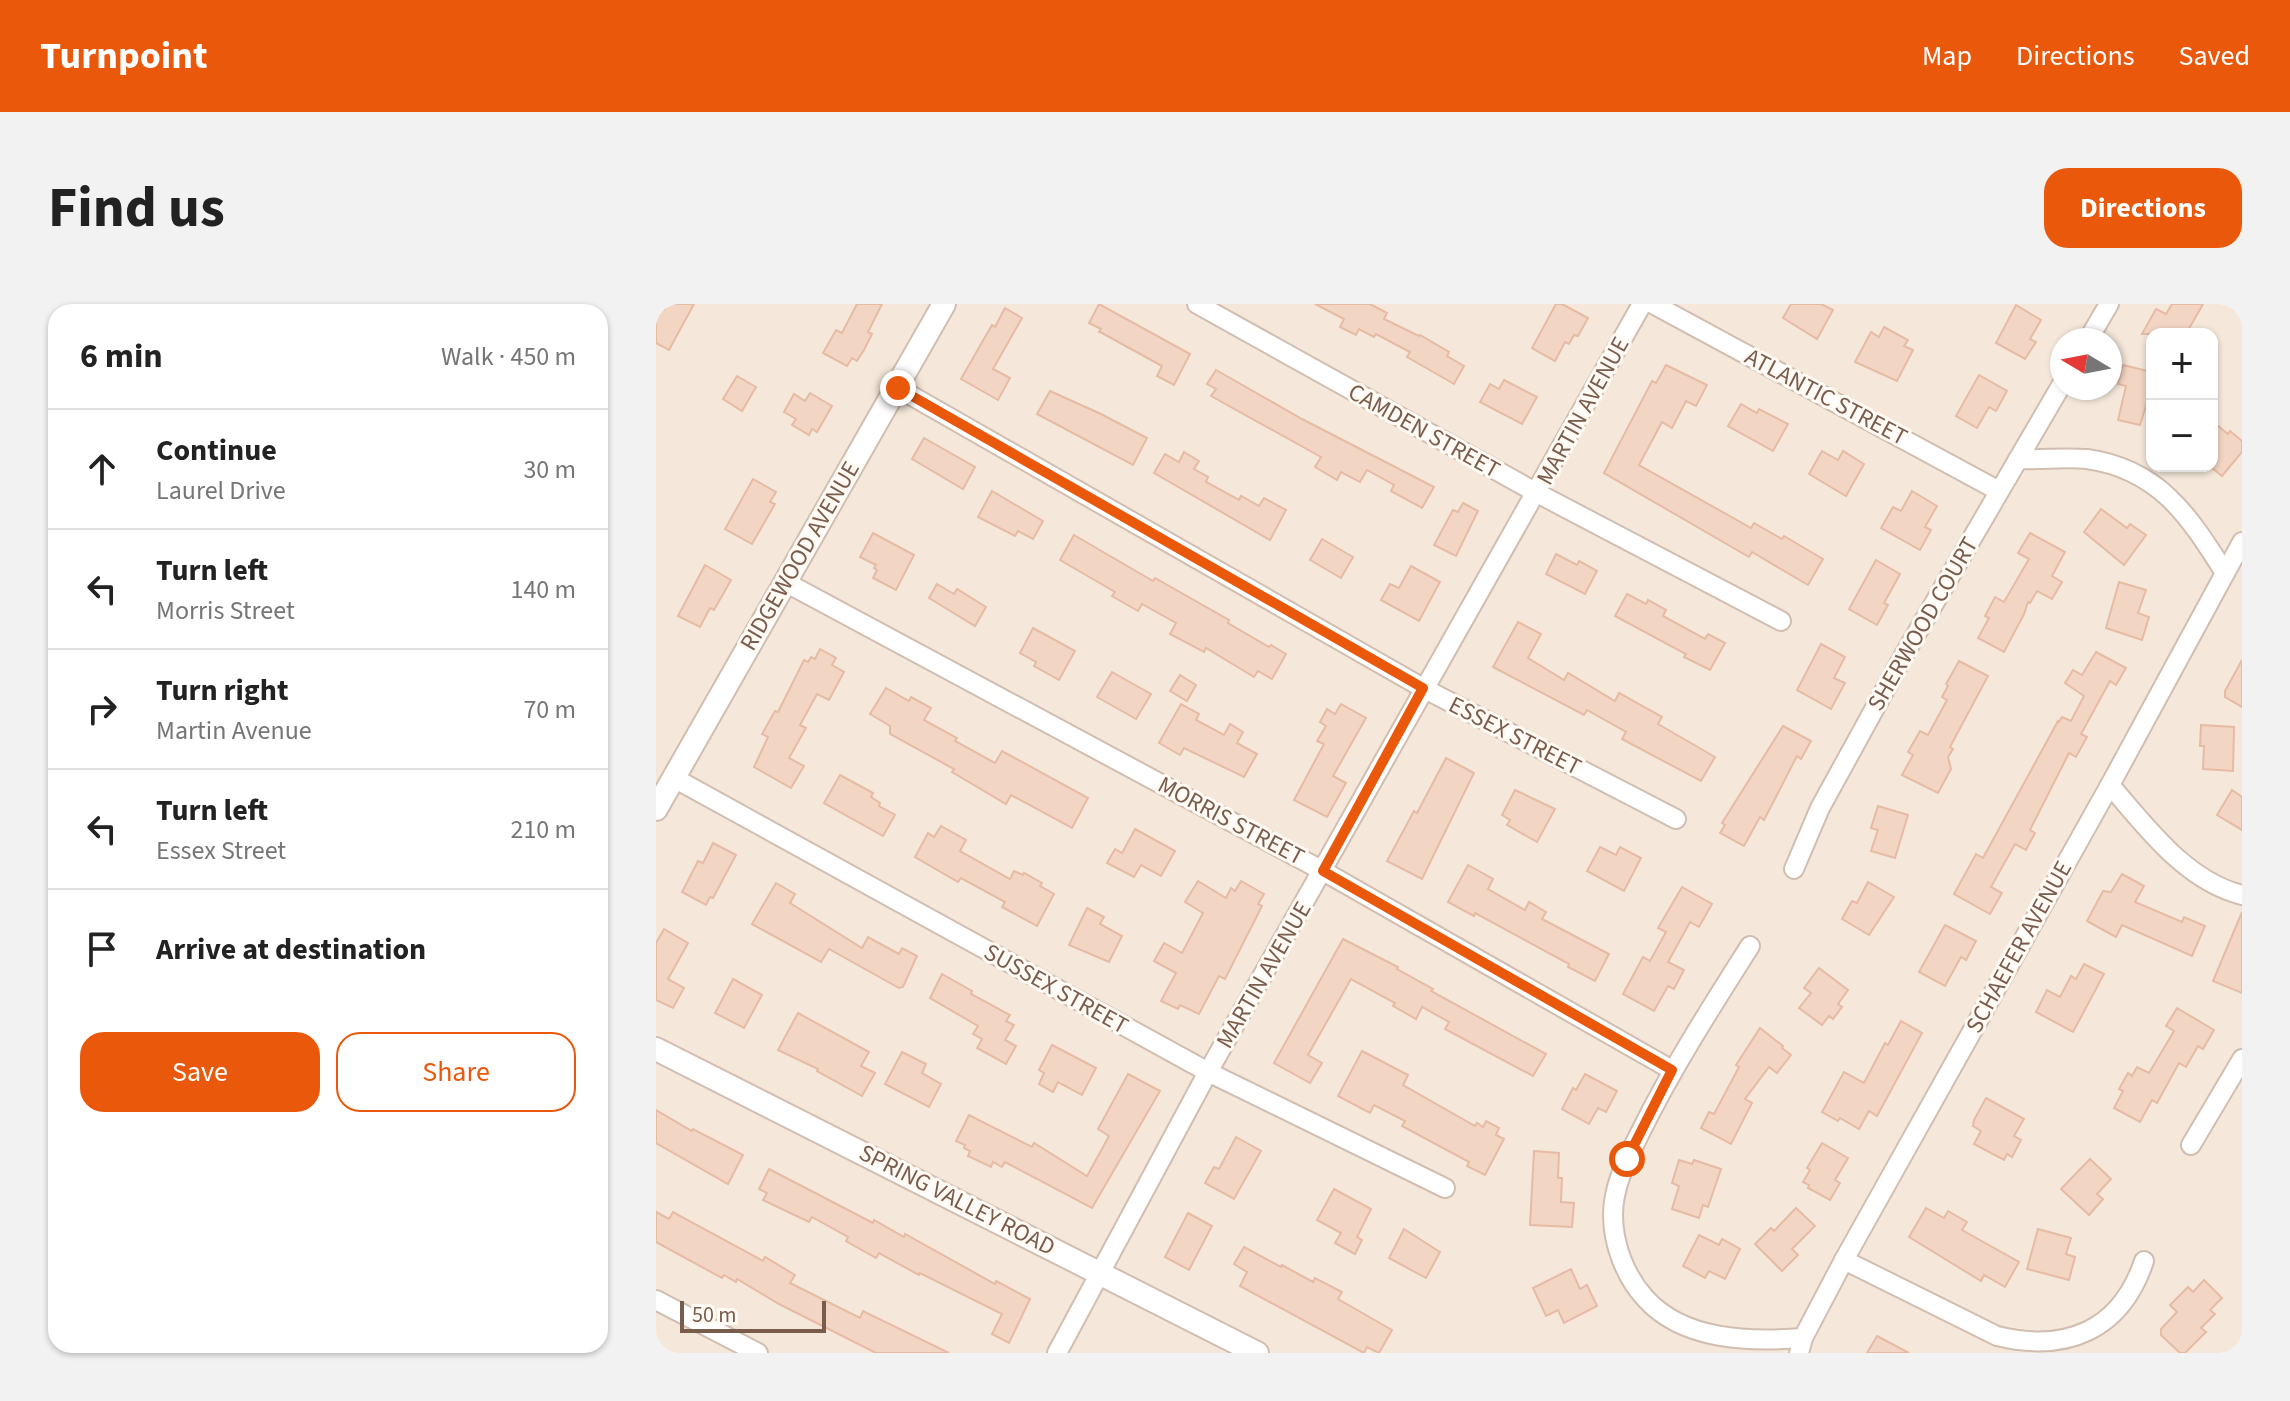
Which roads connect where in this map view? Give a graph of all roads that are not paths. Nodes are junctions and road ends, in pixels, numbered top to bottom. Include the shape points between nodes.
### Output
1 (944, 304) edge
2 (1197, 304) edge
3 (1642, 304) edge
4 (1653, 304) edge
5 (2109, 304) edge
6 (2095, 328) edge
7 (898, 388) junction
8 (2053, 400) edge
9 (2018, 459) junction
10 (1999, 491) junction
11 (1537, 493) junction
12 (2242, 542) edge
13 (2225, 573) junction
14 (785, 582) junction
15 (1781, 621) dead end
16 (1423, 688) junction
17 (674, 778) junction
18 (2110, 785) junction
19 (656, 809) edge
20 (1676, 819) dead end
21 (1794, 869) dead end
22 (1323, 871) junction
23 (2242, 895) edge
24 (1750, 946) dead end
25 (656, 1049) edge
26 (2242, 1059) edge
27 (1672, 1070) junction
28 (1208, 1072) junction
29 (2191, 1145) dead end
30 (1445, 1188) dead end
31 (1844, 1260) junction
32 (2144, 1261) dead end
33 (1099, 1271) junction
34 (656, 1300) edge
35 (1801, 1345) edge
36 (758, 1353) edge
37 (1057, 1353) edge
38 (1257, 1353) edge

1 - 7 street, RIDGEWOOD AVENUE
2 - 11 street, CAMDEN STREET
3 - 11 street, MARTIN AVENUE
4 - 10 street, ATLANTIC STREET
5 - 6 street
7 - 14 street, RIDGEWOOD AVENUE
7 - 16 street, ESSEX STREET
8 - 9 street, SHERWOOD COURT
9 - 10 street, SHERWOOD COURT
9 - 13 street via 2086,459 2137,474 2181,508
10 - 21 street, SHERWOOD COURT via 1820,808
11 - 15 street, CAMDEN STREET
11 - 16 street, MARTIN AVENUE
12 - 13 street, SCHAEFER AVENUE
13 - 18 street, SCHAEFER AVENUE
14 - 17 street, RIDGEWOOD AVENUE
14 - 22 street, MORRIS STREET
16 - 20 street, ESSEX STREET
16 - 22 street, MARTIN AVENUE
17 - 19 street, RIDGEWOOD AVENUE
17 - 28 street, SUSSEX STREET
18 - 23 street via 2194,873
18 - 31 street, SCHAEFER AVENUE
22 - 27 street, MORRIS STREET
22 - 28 street, MARTIN AVENUE
24 - 27 street
25 - 33 street, SPRING VALLEY ROAD
26 - 29 street
27 - 35 street via 1617,1188 1615,1240 1623,1264 1658,1313 1684,1325 1708,1334
28 - 30 street, SUSSEX STREET
28 - 33 street, MARTIN AVENUE
31 - 32 street via 1997,1336 2042,1344 2065,1342 2109,1319 2131,1292
31 - 35 street, SCHAEFER AVENUE
33 - 37 street, MARTIN AVENUE
33 - 38 street, SPRING VALLEY ROAD
34 - 36 street

